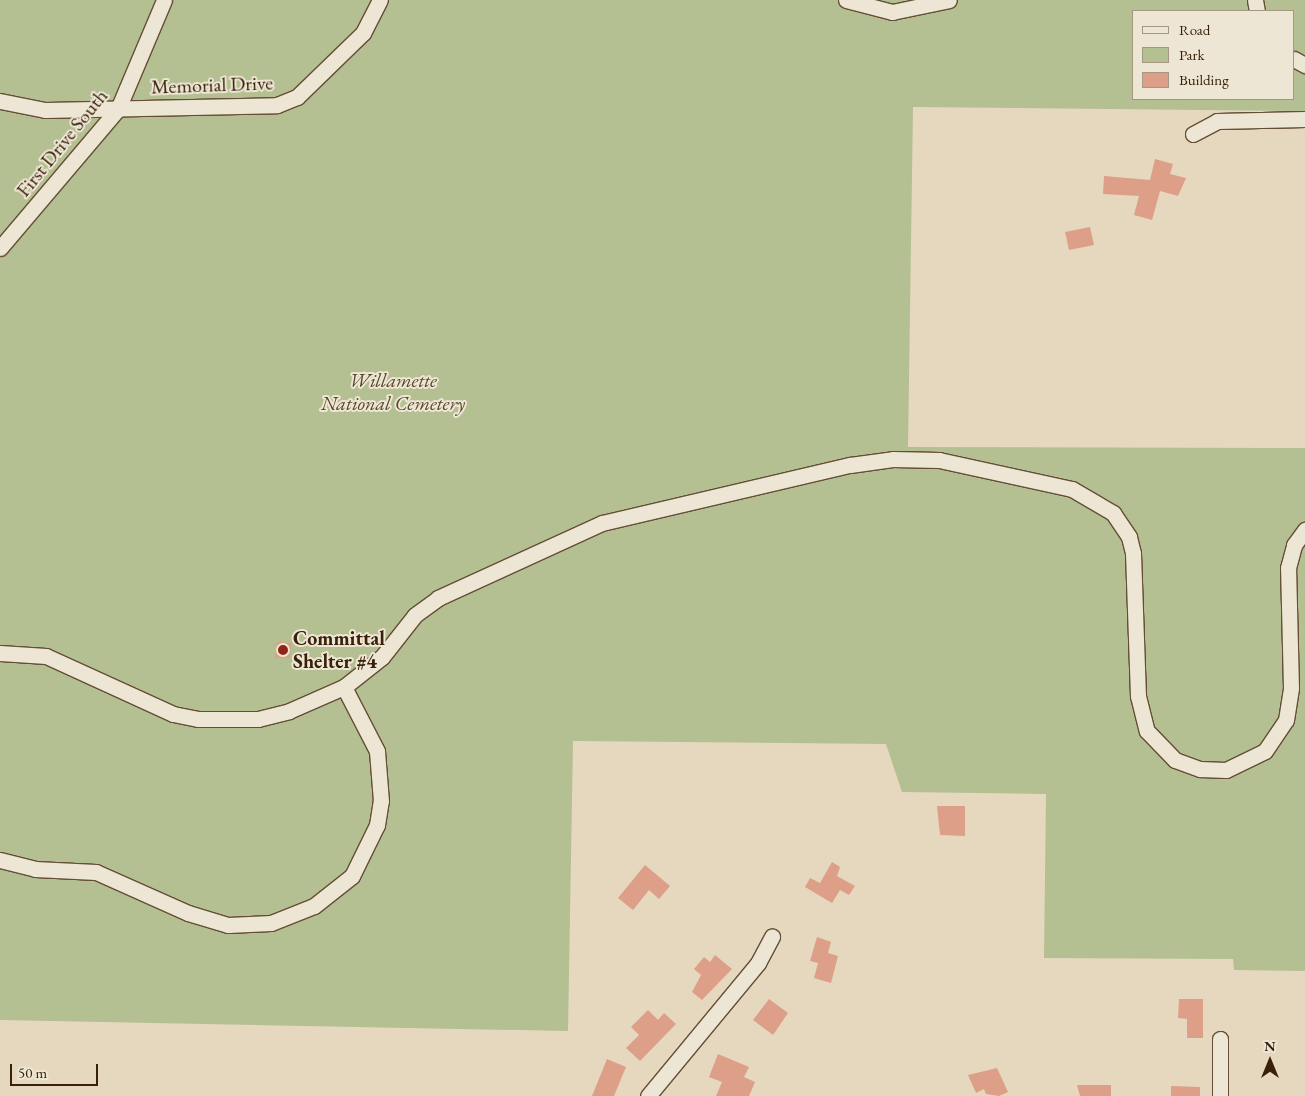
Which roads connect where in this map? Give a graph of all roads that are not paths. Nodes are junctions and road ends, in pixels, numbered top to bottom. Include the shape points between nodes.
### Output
1 (164, 0) edge
2 (380, 0) edge
3 (846, 0) edge
4 (949, 0) edge
5 (0, 101) edge
6 (118, 108) junction
7 (1305, 119) edge
8 (1193, 134) dead end
9 (0, 248) edge
10 (1305, 530) edge
11 (0, 653) edge
12 (344, 687) junction
13 (0, 860) edge
14 (772, 937) dead end
15 (1220, 1039) dead end
16 (648, 1096) edge
17 (1220, 1096) edge

1 - 6 street, First Drive South
2 - 6 street, Memorial Drive via 363,33 288,102
3 - 4 street via 892,12
5 - 6 street, Memorial Drive via 45,110
6 - 9 street, First Drive South
7 - 8 street via 1217,121
10 - 12 street via 1294,545 1288,568 1290,688 1286,720 1265,751 1226,770 1182,763 1164,752 1147,731 1138,696 1133,553 1129,537 1113,513 1072,489 939,460 893,458 850,464 602,523 425,605 382,657
11 - 12 street via 46,656 146,705 198,719 258,719 289,711
12 - 13 street via 377,750 381,801 374,833 352,876 314,906 271,923 228,925 188,913 96,872 35,869
14 - 16 street via 758,963
15 - 17 street

